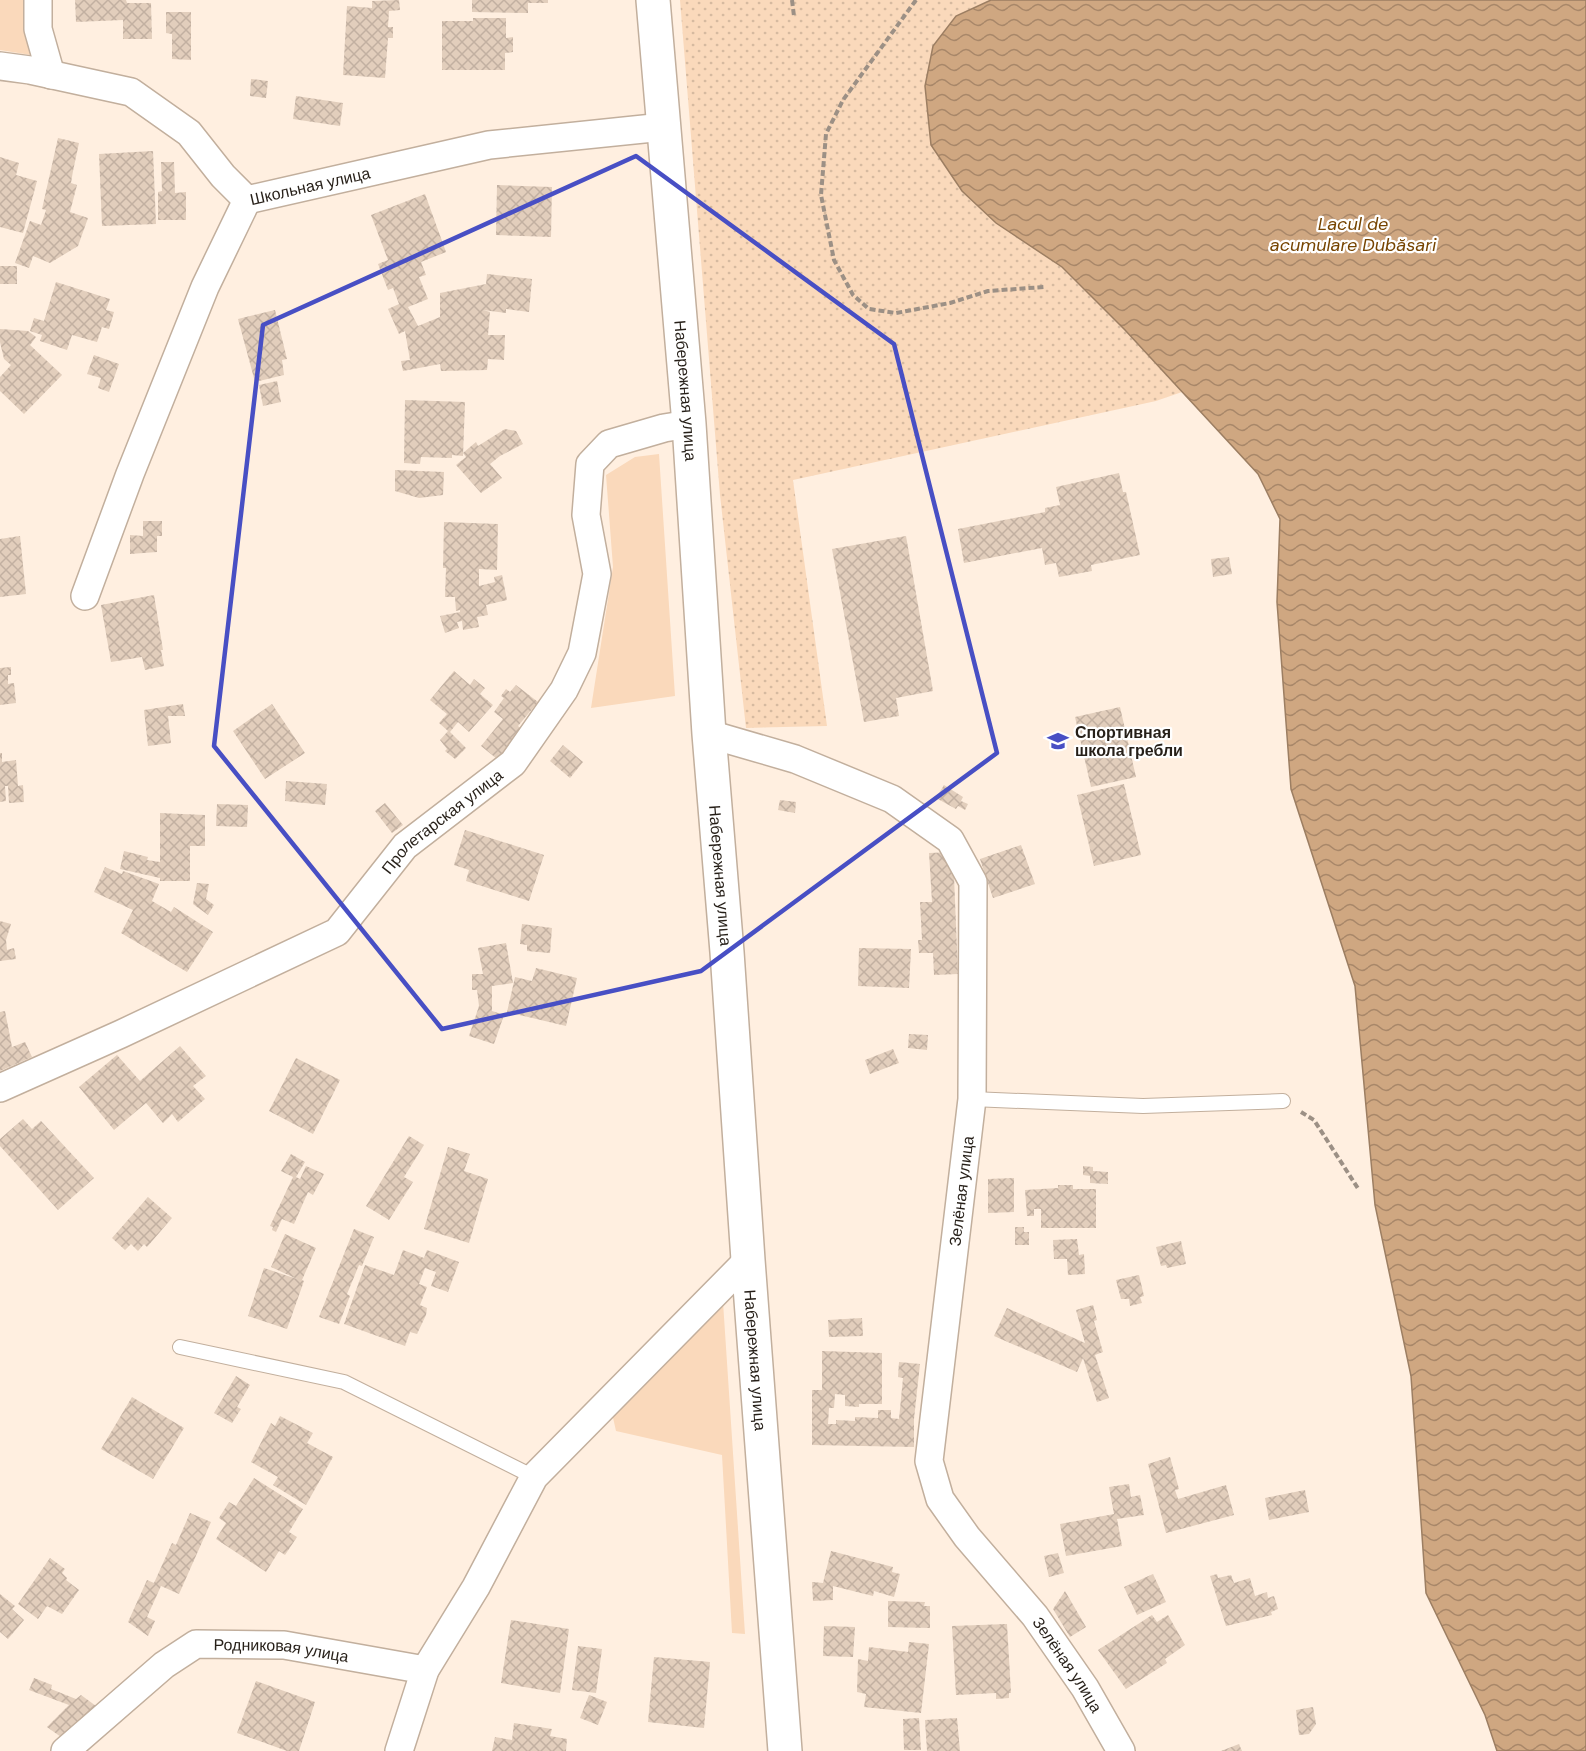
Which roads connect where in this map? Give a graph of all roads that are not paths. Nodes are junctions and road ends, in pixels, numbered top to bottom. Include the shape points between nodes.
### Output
1 (38, 0) edge
2 (652, 0) edge
3 (0, 66) edge
4 (51, 75) junction
5 (663, 127) junction
6 (247, 200) junction
7 (689, 424) junction
8 (85, 596) dead end
9 (709, 734) junction
10 (0, 1088) edge
11 (972, 1100) junction
12 (1283, 1101) road end
13 (748, 1260) junction
14 (180, 1347) dead end
15 (534, 1477) junction
16 (425, 1670) junction
17 (65, 1751) edge
18 (399, 1751) edge
19 (785, 1751) edge
20 (1121, 1751) edge

1 - 4 street via 38,29
2 - 5 street, Набережная улица
3 - 4 street, Школьная улица
4 - 6 street, Школьная улица via 131,92 189,132
5 - 6 street, Школьная улица via 489,145
5 - 7 street, Набережная улица
6 - 8 street via 205,287
7 - 9 street, Набережная улица
7 - 10 street, Пролетарская улица via 609,444 590,464 586,515 597,574 582,653 564,690 513,763 405,846 337,932
9 - 11 street, Зелёная улица via 795,759 892,799 950,840 973,882
9 - 13 street, Набережная улица
11 - 12 lane via 1143,1106
11 - 20 street, Зелёная улица via 929,1461 940,1499 1035,1616 1085,1688
13 - 15 street
13 - 19 street, Набережная улица
14 - 15 lane via 344,1382
15 - 16 street via 477,1587
16 - 17 street, Родниковая улица via 284,1645 196,1644 164,1665
16 - 18 street

